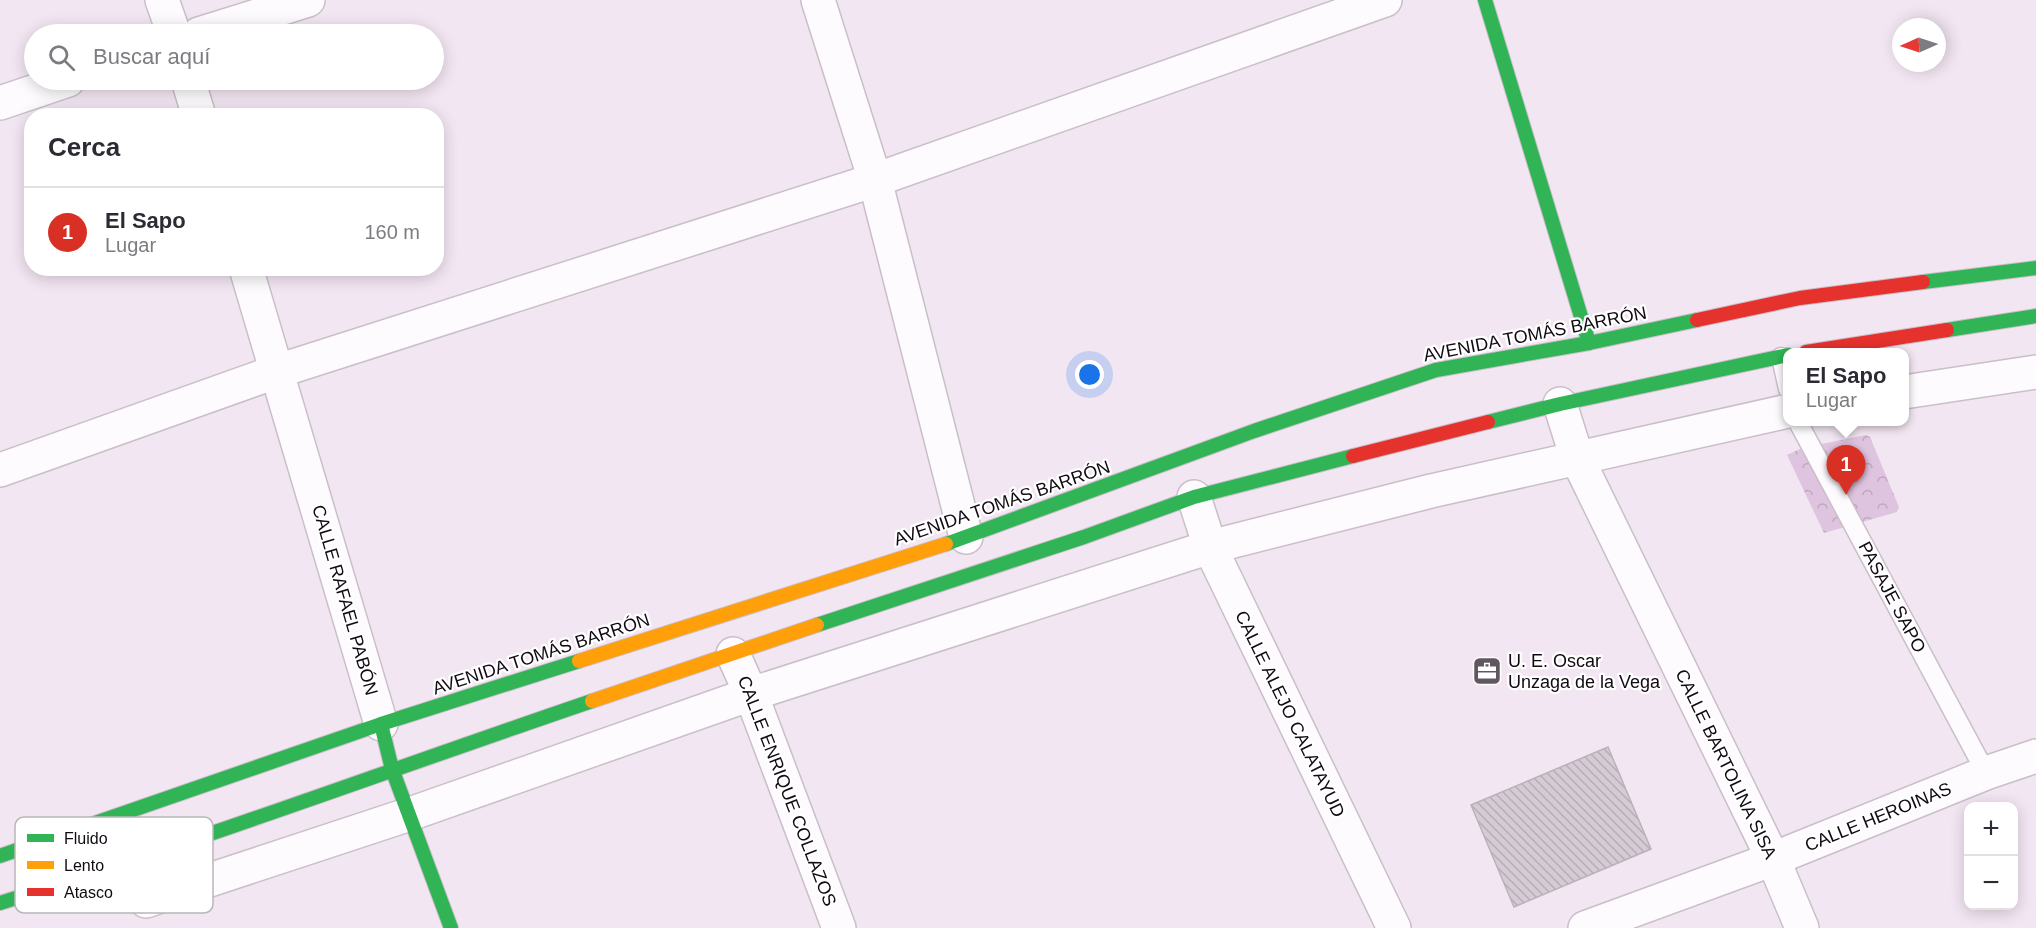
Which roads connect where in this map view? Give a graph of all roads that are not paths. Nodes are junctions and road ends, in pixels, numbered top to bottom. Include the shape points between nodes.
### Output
1 (162, 0) edge
2 (308, 0) edge
3 (818, 0) edge
4 (1385, 0) edge
5 (1485, 0) edge
6 (170, 24) edge
7 (231, 24) edge
8 (38, 90) edge
9 (191, 90) edge
10 (0, 103) edge
11 (197, 108) edge
12 (875, 180) junction
13 (2036, 268) edge
14 (248, 276) edge
15 (2036, 316) edge
16 (1589, 343) junction
17 (1832, 348) edge
18 (1783, 356) edge
19 (278, 371) junction
20 (2036, 372) edge
21 (1909, 391) edge
22 (1560, 404) junction
23 (1783, 412) edge
24 (1800, 426) edge
25 (1577, 458) junction
26 (0, 470) edge
27 (1194, 497) junction
28 (966, 537) junction
29 (1210, 547) junction
30 (733, 654) junction
31 (751, 694) junction
32 (381, 724) junction
33 (2036, 756) edge
34 (392, 769) junction
35 (1986, 773) junction
36 (411, 814) junction
37 (113, 817) edge
38 (213, 833) edge
39 (15, 851) edge
40 (0, 856) edge
41 (1773, 859) junction
42 (213, 890) edge
43 (15, 898) edge
44 (0, 903) edge
45 (451, 928) edge
46 (839, 928) edge
47 (1394, 928) edge
48 (1585, 928) edge
49 (1802, 928) edge

1 - 6 street
2 - 7 street
3 - 12 street
4 - 12 street
5 - 16 main road
8 - 10 street
9 - 11 street
12 - 19 street
12 - 28 street
13 - 16 main road, AVENIDA TOMÁS BARRÓN via 1800,298
14 - 19 street, CALLE RAFAEL PABÓN
15 - 17 main road
16 - 28 main road, AVENIDA TOMÁS BARRÓN via 1437,370 1254,431
18 - 22 main road
19 - 26 street
19 - 32 street, CALLE RAFAEL PABÓN
20 - 21 street
22 - 25 street, CALLE BARTOLINA SISA
22 - 27 main road
23 - 25 street
24 - 35 lane, PASAJE SAPO
25 - 29 street
25 - 41 street, CALLE BARTOLINA SISA
27 - 29 street, CALLE ALEJO CALATAYUD
27 - 30 main road
28 - 32 main road, AVENIDA TOMÁS BARRÓN
29 - 31 street
29 - 47 street, CALLE ALEJO CALATAYUD
30 - 31 street, CALLE ENRIQUE COLLAZOS
30 - 34 main road
31 - 36 street
31 - 46 street, CALLE ENRIQUE COLLAZOS
32 - 34 main road, CALLE RAFAEL PABÓN
32 - 37 main road, AVENIDA TOMÁS BARRÓN
33 - 35 street, CALLE HEROINAS
34 - 36 main road, CALLE RAFAEL PABÓN
34 - 38 main road
35 - 41 street, CALLE HEROINAS
36 - 42 street
36 - 45 main road, CALLE RAFAEL PABÓN
39 - 40 main road, AVENIDA TOMÁS BARRÓN
41 - 48 street, CALLE HEROINAS
41 - 49 street, CALLE BARTOLINA SISA
43 - 44 main road

